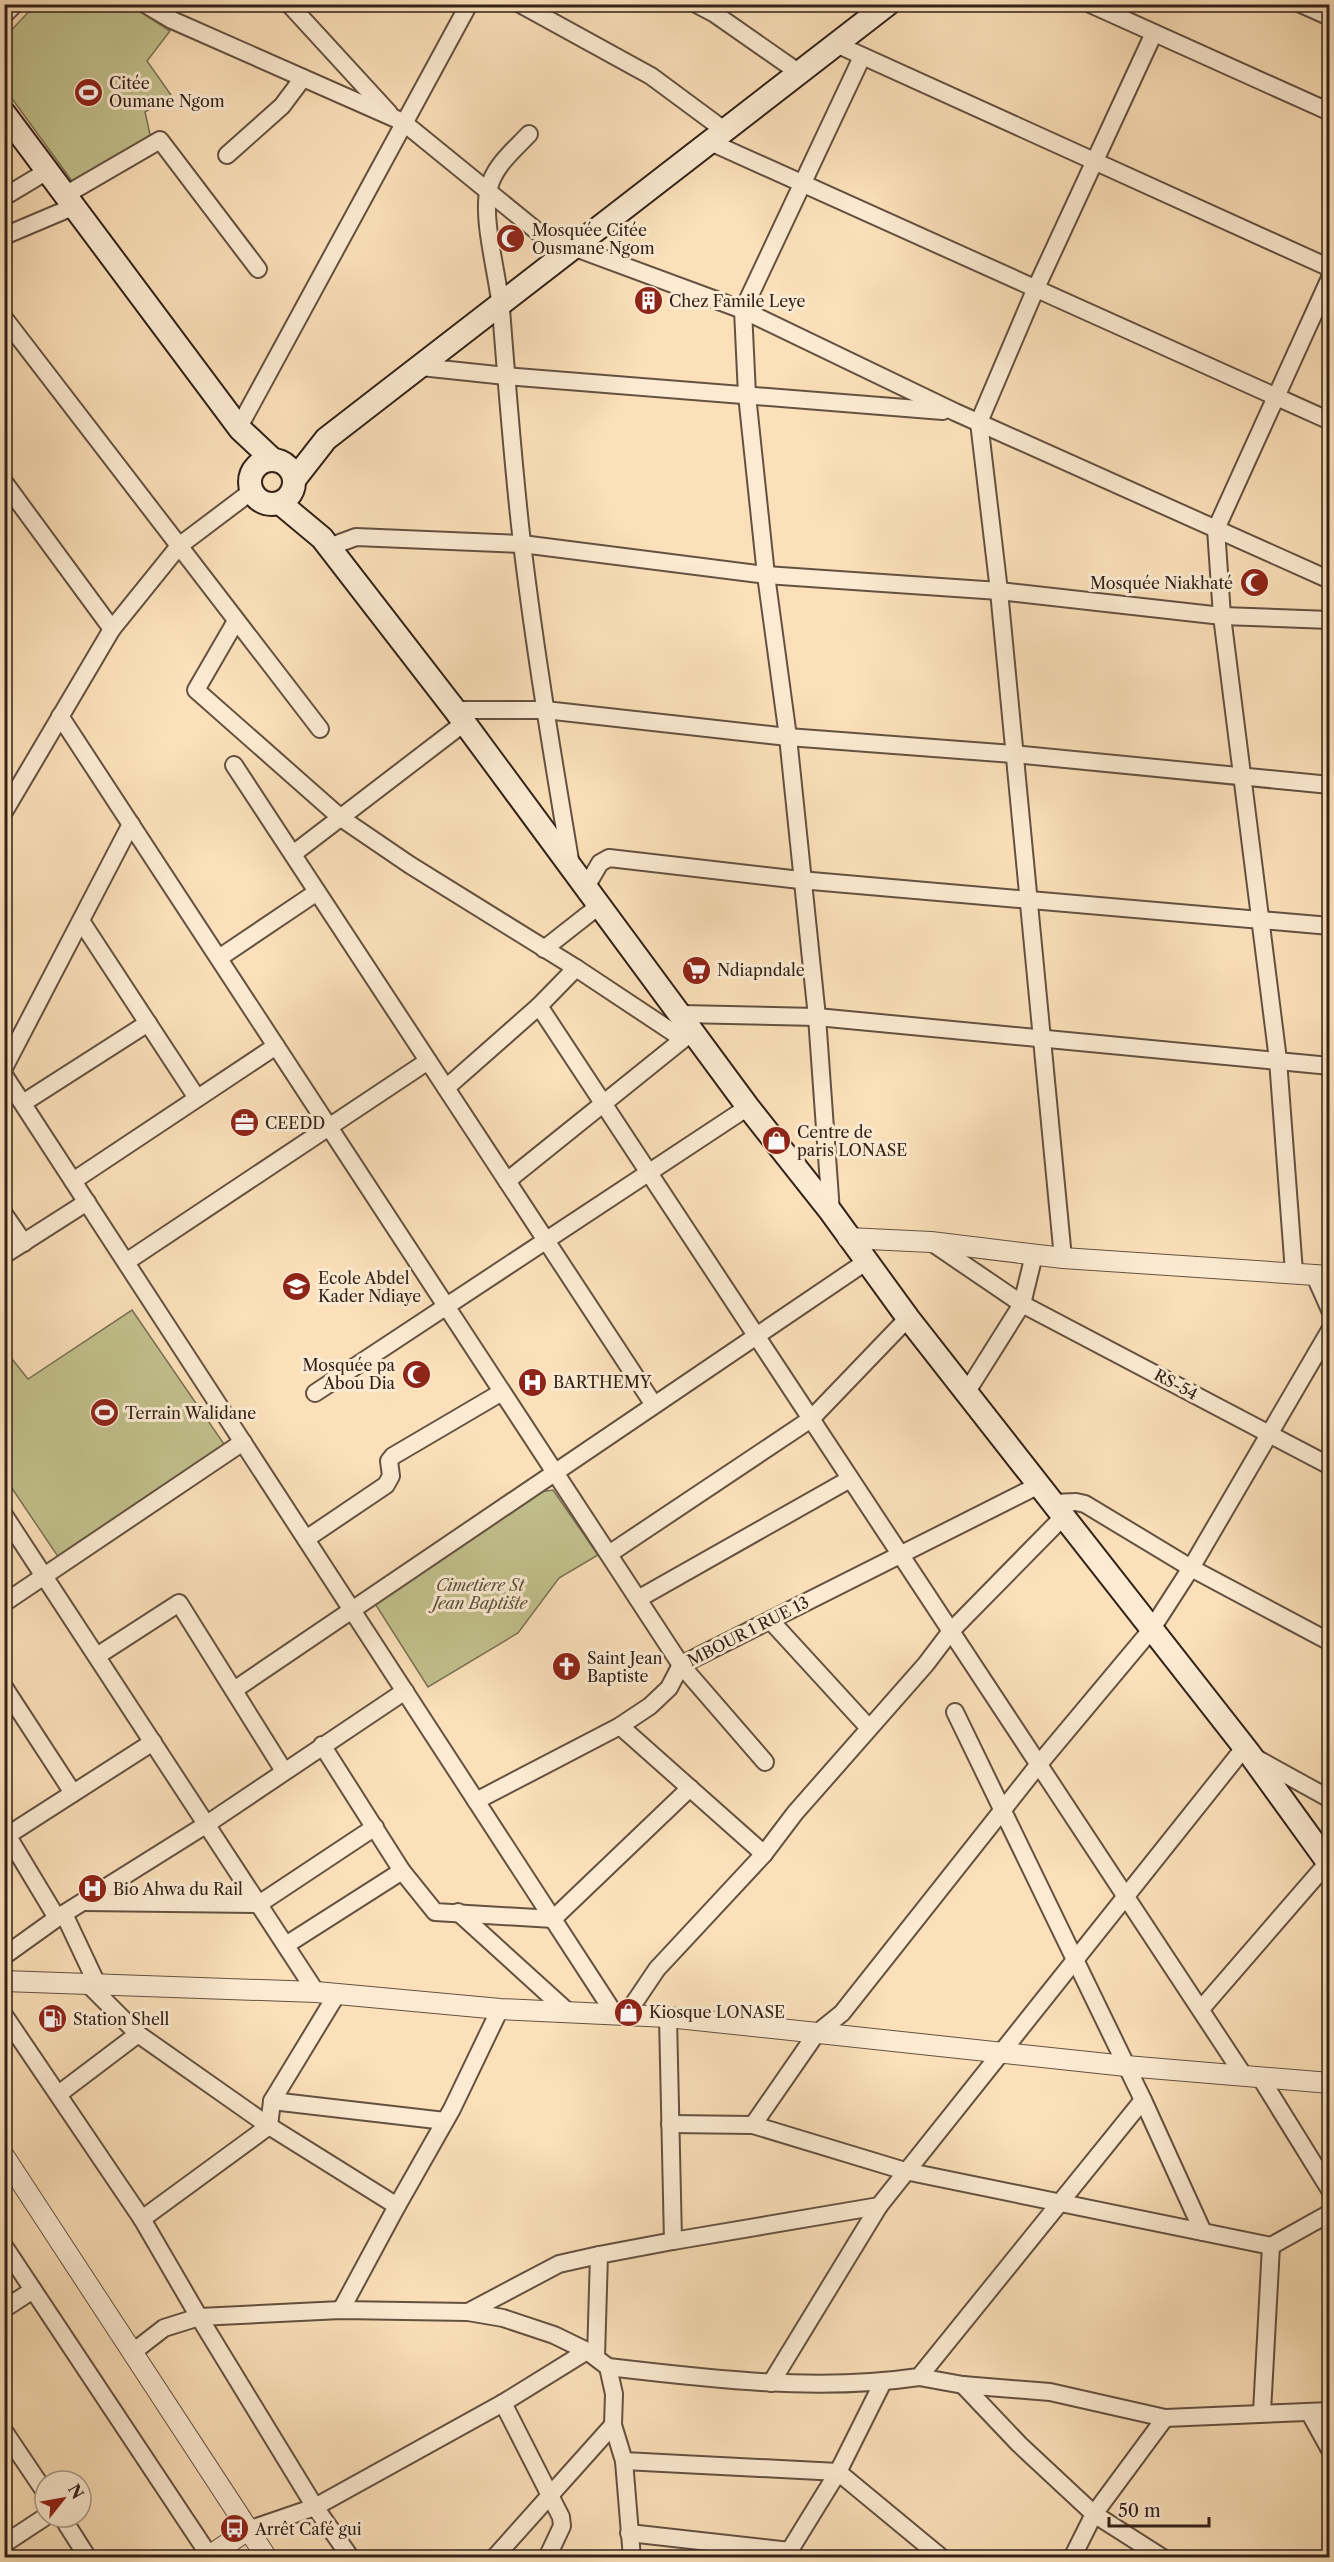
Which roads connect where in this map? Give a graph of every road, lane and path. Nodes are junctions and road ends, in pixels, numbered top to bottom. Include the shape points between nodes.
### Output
1 (15, 4) edge
2 (145, 4) edge
3 (289, 4) edge
4 (469, 4) edge
5 (520, 4) edge
6 (696, 4) edge
7 (888, 4) edge
8 (1090, 4) edge
9 (1301, 4) edge
10 (4, 15) edge
11 (1329, 17) edge
12 (1154, 33) junction
13 (836, 44) junction
14 (862, 57) junction
15 (798, 72) junction
16 (303, 78) junction
17 (4, 112) edge
18 (1329, 112) edge
19 (398, 120) junction
20 (529, 134) dead end
21 (716, 136) junction
22 (226, 155) dead end
23 (1095, 160) junction
24 (49, 170) junction
25 (800, 184) junction
26 (488, 189) junction
27 (4, 197) edge
28 (71, 200) junction
29 (4, 236) edge
30 (575, 246) junction
31 (1329, 268) edge
32 (258, 269) dead end
33 (1329, 278) edge
34 (1036, 288) junction
35 (501, 305) junction
36 (743, 310) junction
37 (4, 318) edge
38 (421, 366) junction
39 (506, 376) junction
40 (747, 395) junction
41 (1275, 396) junction
42 (955, 412) junction
43 (1329, 421) edge
44 (979, 422) junction
45 (240, 428) junction
46 (326, 439) junction
47 (264, 470) junction
48 (4, 482) edge
49 (289, 490) junction
50 (1216, 529) junction
51 (326, 543) junction
52 (522, 544) junction
53 (179, 546) junction
54 (766, 575) junction
55 (1329, 580) edge
56 (999, 591) junction
57 (1222, 616) junction
58 (1329, 620) edge
59 (236, 621) junction
60 (112, 629) junction
61 (545, 710) junction
62 (60, 716) junction
63 (460, 716) junction
64 (320, 729) dead end
65 (788, 736) junction
66 (1013, 754) junction
67 (234, 765) dead end
68 (1241, 775) junction
69 (1329, 785) edge
70 (4, 812) edge
71 (341, 818) junction
72 (131, 824) junction
73 (292, 854) junction
74 (571, 867) junction
75 (800, 880) junction
76 (586, 887) junction
77 (317, 892) junction
78 (1028, 898) junction
79 (600, 905) junction
80 (1259, 920) junction
81 (81, 921) junction
82 (1329, 926) edge
83 (544, 949) junction
84 (219, 958) junction
85 (576, 968) junction
86 (539, 1006) junction
87 (816, 1017) junction
88 (148, 1023) junction
89 (686, 1028) junction
90 (1042, 1039) junction
91 (276, 1046) junction
92 (1278, 1060) junction
93 (428, 1061) junction
94 (1329, 1066) edge
95 (4, 1068) edge
96 (4, 1075) edge
97 (446, 1088) junction
98 (197, 1098) junction
99 (23, 1103) junction
100 (603, 1104) junction
101 (748, 1107) junction
102 (329, 1127) junction
103 (648, 1172) junction
104 (73, 1181) junction
105 (507, 1181) junction
106 (87, 1202) junction
107 (831, 1212) junction
108 (4, 1214) edge
109 (848, 1238) junction
110 (546, 1241) junction
111 (931, 1242) junction
112 (24, 1243) junction
113 (4, 1255) edge
114 (1034, 1255) junction
115 (1063, 1258) junction
116 (867, 1261) junction
117 (126, 1262) junction
118 (1294, 1272) junction
119 (1322, 1275) edge
120 (1022, 1304) junction
121 (447, 1307) junction
122 (1329, 1310) edge
123 (908, 1318) junction
124 (1329, 1330) edge
125 (756, 1336) junction
126 (502, 1392) junction
127 (315, 1393) dead end
128 (966, 1393) junction
129 (654, 1405) junction
130 (811, 1419) junction
131 (1269, 1433) junction
132 (243, 1442) junction
133 (1329, 1466) edge
134 (555, 1472) junction
135 (850, 1479) junction
136 (1039, 1485) junction
137 (1058, 1510) junction
138 (4, 1515) edge
139 (306, 1539) junction
140 (609, 1554) junction
141 (901, 1554) junction
142 (1191, 1568) junction
143 (46, 1578) junction
144 (638, 1599) junction
145 (4, 1603) edge
146 (352, 1610) junction
147 (770, 1620) junction
148 (1151, 1630) junction
149 (951, 1631) junction
150 (1329, 1642) edge
151 (97, 1656) junction
152 (681, 1665) junction
153 (4, 1687) edge
154 (234, 1690) junction
155 (405, 1691) junction
156 (11, 1711) edge
157 (955, 1712) dead end
158 (620, 1726) junction
159 (869, 1728) junction
160 (153, 1742) junction
161 (322, 1745) junction
162 (1246, 1751) junction
163 (765, 1762) dead end
164 (1039, 1764) junction
165 (284, 1771) junction
166 (690, 1788) junction
167 (73, 1793) junction
168 (1329, 1799) edge
169 (476, 1801) junction
170 (1003, 1811) junction
171 (207, 1824) junction
172 (375, 1827) junction
173 (6, 1832) edge
174 (764, 1854) junction
175 (1329, 1863) edge
176 (402, 1871) junction
177 (1126, 1896) junction
178 (83, 1902) junction
179 (259, 1904) junction
180 (458, 1912) junction
181 (60, 1916) junction
182 (553, 1919) junction
183 (286, 1945) junction
184 (4, 1956) edge
185 (1074, 1961) junction
186 (4, 1981) edge
187 (93, 1984) junction
188 (316, 1992) junction
189 (337, 1994) junction
190 (500, 2009) junction
191 (1201, 2009) junction
192 (568, 2012) junction
193 (620, 2014) junction
194 (4, 2015) edge
195 (668, 2017) junction
196 (138, 2034) junction
197 (816, 2034) junction
198 (1001, 2053) junction
199 (1126, 2066) junction
200 (1252, 2076) junction
201 (1329, 2083) edge
202 (60, 2093) junction
203 (1143, 2100) junction
204 (272, 2101) junction
205 (445, 2121) junction
206 (670, 2124) junction
207 (753, 2125) junction
208 (269, 2126) junction
209 (4, 2156) edge
210 (905, 2171) junction
211 (1329, 2190) edge
212 (1058, 2203) junction
213 (397, 2206) junction
214 (879, 2206) junction
215 (1329, 2213) edge
216 (142, 2219) junction
217 (1203, 2232) junction
218 (673, 2241) junction
219 (4, 2246) edge
220 (1271, 2246) junction
221 (599, 2255) junction
222 (33, 2290) junction
223 (4, 2309) edge
224 (341, 2310) junction
225 (468, 2312) junction
226 (199, 2317) junction
227 (133, 2352) junction
228 (597, 2358) junction
229 (919, 2377) junction
230 (884, 2382) junction
231 (771, 2383) junction
232 (963, 2385) junction
233 (503, 2403) junction
234 (1329, 2410) edge
235 (1262, 2412) junction
236 (1309, 2412) junction
237 (1165, 2418) junction
238 (613, 2425) junction
239 (4, 2431) edge
240 (1329, 2450) edge
241 (624, 2461) junction
242 (838, 2472) junction
243 (33, 2474) edge
244 (549, 2493) junction
245 (315, 2507) junction
246 (1094, 2514) junction
247 (33, 2525) edge
248 (70, 2529) edge
249 (248, 2530) junction
250 (629, 2533) junction
251 (4, 2544) edge
252 (790, 2555) edge
253 (207, 2556) edge
254 (88, 2558) edge
255 (267, 2558) edge
256 (351, 2558) edge
257 (494, 2558) edge
258 (547, 2558) edge
259 (632, 2558) edge
260 (942, 2558) edge
261 (1072, 2558) edge
262 (1163, 2558) edge

1 - 10 street
2 - 16 street via 172,20
3 - 19 street
4 - 19 street
5 - 21 street via 651,76
6 - 15 street
7 - 13 main road
8 - 12 street
9 - 11 street
12 - 18 street
12 - 23 street
13 - 14 street
13 - 15 main road
14 - 23 street
14 - 25 street
15 - 21 main road
16 - 19 street
16 - 22 street via 282,106
17 - 24 main road
19 - 26 street
19 - 45 street
20 - 26 street via 501,164
21 - 25 street
21 - 30 main road
23 - 31 street
23 - 34 street
24 - 27 street
24 - 28 main road
25 - 34 street
25 - 36 street
26 - 30 street via 533,230
26 - 35 street via 488,219
28 - 29 street
28 - 32 street via 160,140
28 - 45 main road
30 - 35 main road
30 - 36 street
33 - 41 street
34 - 41 street
34 - 44 street
35 - 38 main road
35 - 39 street
36 - 40 street
36 - 42 street
37 - 53 street
38 - 39 street
38 - 46 main road
39 - 40 street
39 - 52 street
40 - 42 street
40 - 54 street
41 - 43 street
41 - 50 street
42 - 44 street
44 - 50 street
44 - 56 street
45 - 47 main road via 254,439
46 - 47 main road
46 - 49 main road
47 - 49 main road via 290,470
47 - 49 main road via 262,502
47 - 53 street
48 - 60 street
49 - 51 main road via 304,502
50 - 55 street
50 - 57 street
51 - 52 street via 356,537
51 - 63 main road
52 - 54 street
52 - 61 street
53 - 59 street
53 - 60 street
54 - 56 street
54 - 65 street
56 - 57 street
56 - 66 street
57 - 58 street
57 - 68 street
59 - 64 street
59 - 71 street via 196,690
60 - 62 street
61 - 63 street
61 - 65 street
61 - 74 street
62 - 70 street
62 - 72 street
63 - 71 street
63 - 74 main road
65 - 66 street
65 - 75 street
66 - 68 street
66 - 78 street
67 - 73 street
68 - 69 street
68 - 80 street
71 - 73 street
71 - 83 street
72 - 81 street
72 - 84 street
73 - 77 street
74 - 76 main road
75 - 76 street via 609,858 600,863
75 - 78 street
75 - 87 street
76 - 79 main road
77 - 84 street
77 - 93 street
78 - 80 street
78 - 90 street
79 - 83 street
79 - 89 main road
80 - 82 street
80 - 92 street
81 - 88 street
81 - 95 street
83 - 85 street
84 - 91 street
85 - 86 street
85 - 89 street
86 - 97 street
86 - 100 street
87 - 89 street
87 - 90 street
87 - 107 street
88 - 98 street
88 - 99 street
89 - 100 street
89 - 101 main road
90 - 92 street
90 - 115 street
91 - 98 street
91 - 102 street
92 - 94 street
92 - 118 street
93 - 97 street
93 - 102 street
96 - 99 street
97 - 105 street
98 - 104 street
99 - 104 street
100 - 103 street
100 - 105 street
101 - 103 street
101 - 107 main road
102 - 117 street
102 - 121 street
103 - 110 street
103 - 125 street
104 - 106 street
105 - 110 street
106 - 112 street
106 - 117 street
107 - 109 main road
108 - 112 street
109 - 111 street
109 - 116 main road
110 - 121 street
110 - 129 street
111 - 114 street
111 - 120 street, RS-54
112 - 113 street
114 - 115 street
114 - 120 street
115 - 118 street
116 - 123 main road
116 - 125 street
117 - 132 street
118 - 119 street
119 - 122 street
120 - 128 street
120 - 131 street, RS-54
121 - 126 street
121 - 127 street
123 - 128 main road
123 - 130 street
124 - 131 street
125 - 129 street
125 - 130 street
126 - 134 street
126 - 139 street via 393,1456 386,1485
128 - 136 main road
129 - 134 street
130 - 135 street
130 - 140 street
131 - 133 street, RS-54
131 - 142 street
132 - 139 street
132 - 143 street
134 - 140 street
134 - 146 street
135 - 141 street
135 - 144 street
136 - 137 main road
136 - 141 street, MBOUR 1 RUE 13
137 - 142 street via 1076,1502 1085,1504
137 - 148 main road
137 - 149 street
138 - 143 street
139 - 146 street
140 - 144 street
141 - 147 street, MBOUR 1 RUE 13
141 - 149 street
142 - 148 street
142 - 150 street
143 - 145 street
143 - 151 street
144 - 152 street
146 - 154 street
146 - 155 street
147 - 152 street, MBOUR 1 RUE 13
147 - 159 street
148 - 162 main road
148 - 164 street
149 - 159 street
149 - 164 street
151 - 154 street via 179,1603
151 - 160 street
152 - 158 street, MBOUR 1 RUE 13 via 669,1688 650,1707
152 - 163 street
153 - 156 street
154 - 165 street
155 - 161 street
155 - 169 street
156 - 167 street
157 - 170 street
158 - 166 street
158 - 169 street, MBOUR 1 RUE 13
159 - 174 street
160 - 167 street
160 - 171 street
161 - 165 street
161 - 172 street
162 - 168 street
162 - 175 main road
162 - 177 street
164 - 170 street
164 - 177 street
165 - 171 street
166 - 174 street
166 - 182 street
167 - 173 street
169 - 182 street
170 - 185 street
170 - 197 street via 842,2013
171 - 178 street
171 - 179 street
172 - 176 street
172 - 179 street
173 - 181 street
174 - 193 street via 685,1936
175 - 191 street
176 - 180 street via 431,1910
176 - 183 street
177 - 185 street
177 - 191 street
178 - 179 street
178 - 181 street
179 - 183 street
180 - 182 street
180 - 192 street
181 - 184 street
181 - 187 street
182 - 193 street
183 - 188 street
185 - 198 street
185 - 199 street
186 - 187 street
187 - 188 street
187 - 196 street
188 - 189 street
189 - 190 street
189 - 204 street
190 - 192 street
190 - 205 street
191 - 200 street
192 - 193 street
193 - 195 street
194 - 202 street
195 - 197 street
195 - 206 street
196 - 202 street
196 - 208 street
197 - 198 street
197 - 207 street
198 - 199 street
198 - 210 street
199 - 200 street
199 - 203 street
200 - 201 street
200 - 211 street
202 - 216 street
203 - 212 street
203 - 217 street
204 - 205 street
204 - 208 street
205 - 213 street
206 - 207 street
206 - 218 street
207 - 210 street
208 - 213 street
208 - 216 street
209 - 227 street
210 - 212 street
210 - 214 street
212 - 217 street
212 - 229 street
213 - 224 street
214 - 218 street
214 - 231 street
215 - 220 street
216 - 226 street
217 - 220 street
218 - 221 street
219 - 222 street
220 - 235 street
221 - 225 street via 560,2264
221 - 228 street
222 - 223 street
222 - 253 street
224 - 225 street
224 - 226 street
225 - 228 street via 503,2318 554,2336
226 - 227 street via 164,2328
226 - 245 street
227 - 249 street
228 - 231 street
228 - 233 street
228 - 238 street via 614,2394
229 - 230 street
229 - 232 street
230 - 231 street
230 - 242 street
232 - 237 street via 1050,2392
232 - 246 street
233 - 244 street
233 - 245 street
234 - 236 street
235 - 236 street
235 - 237 street
236 - 240 street
237 - 246 street
238 - 241 street
238 - 244 street
239 - 243 street
241 - 242 street
241 - 250 street
242 - 252 street
242 - 260 street
244 - 257 street
244 - 258 street via 562,2522
245 - 249 street
245 - 256 street
246 - 261 street
246 - 262 street
247 - 251 street
248 - 254 street
249 - 253 street
249 - 255 street
250 - 252 street
250 - 259 street

